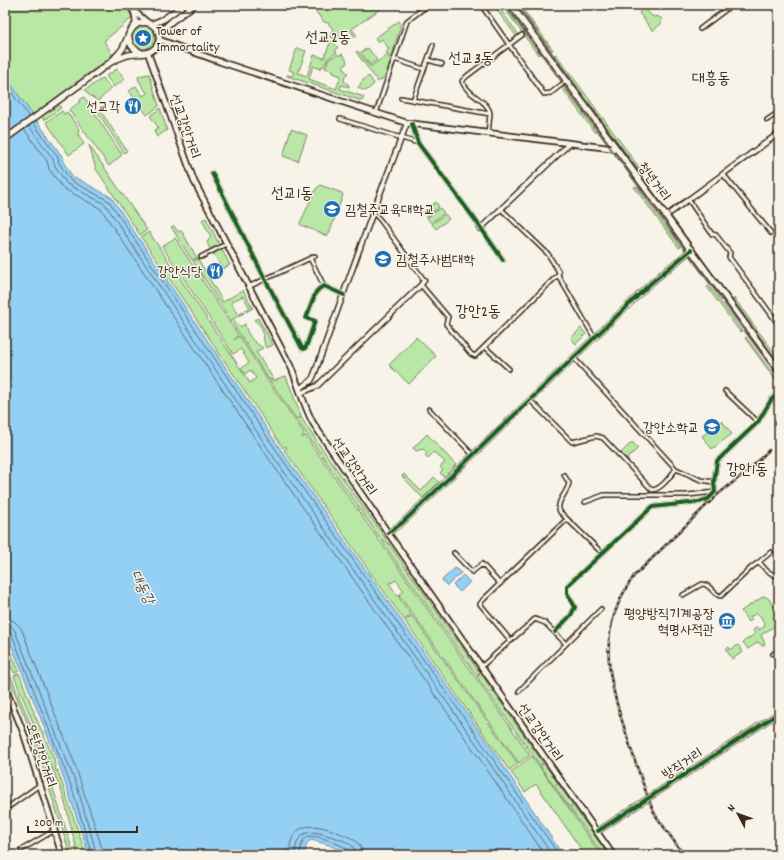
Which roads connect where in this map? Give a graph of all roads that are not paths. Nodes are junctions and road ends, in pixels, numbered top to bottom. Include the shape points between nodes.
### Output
1 (130, 5) edge
2 (183, 5) edge
3 (194, 5) edge
4 (428, 5) edge
5 (481, 5) edge
6 (511, 5) edge
7 (732, 5) edge
8 (134, 10) junction
9 (150, 23) junction
10 (135, 26) junction
11 (700, 29) dead end
12 (159, 33) junction
13 (522, 35) dead end
14 (129, 36) junction
15 (160, 40) junction
16 (433, 45) dead end
17 (509, 45) junction
18 (140, 52) junction
19 (148, 53) junction
20 (394, 59) junction
21 (428, 60) junction
22 (111, 62) junction
23 (442, 64) dead end
24 (424, 69) junction
25 (567, 80) junction
26 (401, 98) dead end
27 (413, 100) junction
28 (779, 112) edge
29 (376, 113) junction
30 (490, 114) junction
31 (340, 119) dead end
32 (767, 120) dead end
33 (410, 124) junction
34 (779, 133) edge
35 (488, 134) junction
36 (403, 138) junction
37 (5, 139) edge
38 (418, 143) junction
39 (569, 144) junction
40 (618, 149) junction
41 (212, 173) dead end
42 (723, 174) junction
43 (688, 199) junction
44 (501, 209) junction
45 (373, 212) junction
46 (666, 216) junction
47 (480, 229) junction
48 (771, 233) dead end
49 (226, 244) junction
50 (691, 250) junction
51 (315, 256) dead end
52 (201, 257) dead end
53 (310, 258) junction
54 (503, 260) dead end
55 (558, 275) junction
56 (265, 279) junction
57 (424, 280) joint
58 (248, 286) junction
59 (324, 286) junction
60 (421, 286) junction
61 (344, 295) junction
62 (779, 325) edge
63 (594, 337) junction
64 (485, 347) junction
65 (574, 358) junction
66 (509, 369) dead end
67 (779, 370) edge
68 (301, 390) junction
69 (725, 391) dead end
70 (779, 393) edge
71 (530, 400) junction
72 (429, 409) dead end
73 (758, 422) junction
74 (474, 455) junction
75 (676, 469) junction
76 (564, 475) dead end
77 (714, 482) junction
78 (715, 492) junction
79 (584, 502) dead end
80 (567, 519) junction
81 (388, 533) junction
82 (770, 552) dead end
83 (454, 553) dead end
84 (602, 553) junction
85 (759, 562) junction
86 (779, 572) edge
87 (500, 584) junction
88 (683, 595) dead end
89 (601, 609) dead end
90 (555, 632) junction
91 (512, 641) junction
92 (566, 644) junction
93 (779, 650) edge
94 (773, 654) dead end
95 (482, 666) junction
96 (5, 687) edge
97 (519, 690) dead end
98 (779, 713) edge
99 (41, 784) junction
100 (10, 806) dead end
101 (55, 830) junction
102 (598, 831) junction
103 (21, 850) dead end
104 (62, 855) edge
105 (613, 855) edge

1 - 8 main road
2 - 9 main road via 164,19
3 - 12 main road
4 - 20 street via 407,21
5 - 17 street
6 - 25 main road, 청년거리
7 - 11 street
8 - 9 main road
8 - 10 main road
9 - 10 main road via 143,22
9 - 12 main road
10 - 14 main road
12 - 15 main road
13 - 17 street
14 - 18 main road via 130,44
14 - 22 main road
15 - 19 main road via 156,48
15 - 29 main road
16 - 21 street
17 - 25 street via 544,94 551,93
17 - 30 street via 462,81 468,91 487,106
18 - 19 main road
18 - 22 main road
19 - 49 main road, 선교강안거리 via 194,181
20 - 24 street
20 - 29 street
21 - 23 street
21 - 24 street
22 - 37 main road
24 - 27 street
25 - 40 main road, 청년거리
26 - 27 street
27 - 30 street
28 - 32 street
29 - 33 main road
30 - 35 street
31 - 36 street
33 - 35 main road
33 - 36 street
33 - 38 street
34 - 42 street
35 - 39 main road
36 - 38 street
36 - 45 street
38 - 47 street
39 - 40 main road
39 - 44 street
40 - 46 main road, 청년거리
41 - 56 street
42 - 43 street
42 - 48 street
43 - 46 street
43 - 62 street via 712,234 716,235 730,253 729,257
44 - 47 street
44 - 55 street via 548,254 559,272
45 - 57 street
45 - 61 street
46 - 50 main road, 청년거리
47 - 54 street
49 - 52 street
49 - 58 main road, 선교강안거리
50 - 63 street via 651,283
50 - 67 main road, 청년거리
51 - 53 street
53 - 56 street
53 - 59 street
55 - 63 street
55 - 64 street
56 - 58 street
56 - 59 street via 304,349 315,321 306,318 316,292
57 - 60 street
58 - 68 main road, 선교강안거리
59 - 61 street
60 - 64 street via 448,316 446,324 471,354 475,356
60 - 68 street via 317,386
61 - 68 street via 314,375
63 - 65 street
64 - 66 street
65 - 71 street
65 - 75 street
68 - 81 main road, 선교강안거리 via 313,423
69 - 73 street
70 - 73 street via 771,400
71 - 74 street
71 - 75 street via 572,442 596,436 603,438 652,490 660,487
72 - 74 street
73 - 77 street via 717,461
74 - 81 street
75 - 77 street via 701,480
76 - 80 street via 569,483 568,489 558,507
77 - 78 street
78 - 79 street via 688,495 604,495
78 - 84 street via 708,499 698,502 652,506
80 - 84 street
80 - 87 street
81 - 95 main road, 선교강안거리
82 - 85 street
83 - 87 street via 472,572 482,564
84 - 90 street via 567,586 567,593 575,608
85 - 86 street via 774,575
85 - 88 street via 722,596 718,596 705,584
87 - 91 street via 480,604
89 - 92 street
90 - 91 street via 536,619
90 - 92 street
91 - 95 street
92 - 97 street
93 - 94 street
95 - 102 main road, 선교강안거리
96 - 99 main road, 오탄강안거리
98 - 102 street, 방직거리
99 - 100 street
99 - 101 main road, 오탄강안거리
101 - 103 street
101 - 104 main road, 오탄강안거리
102 - 105 main road, 선교강안거리

